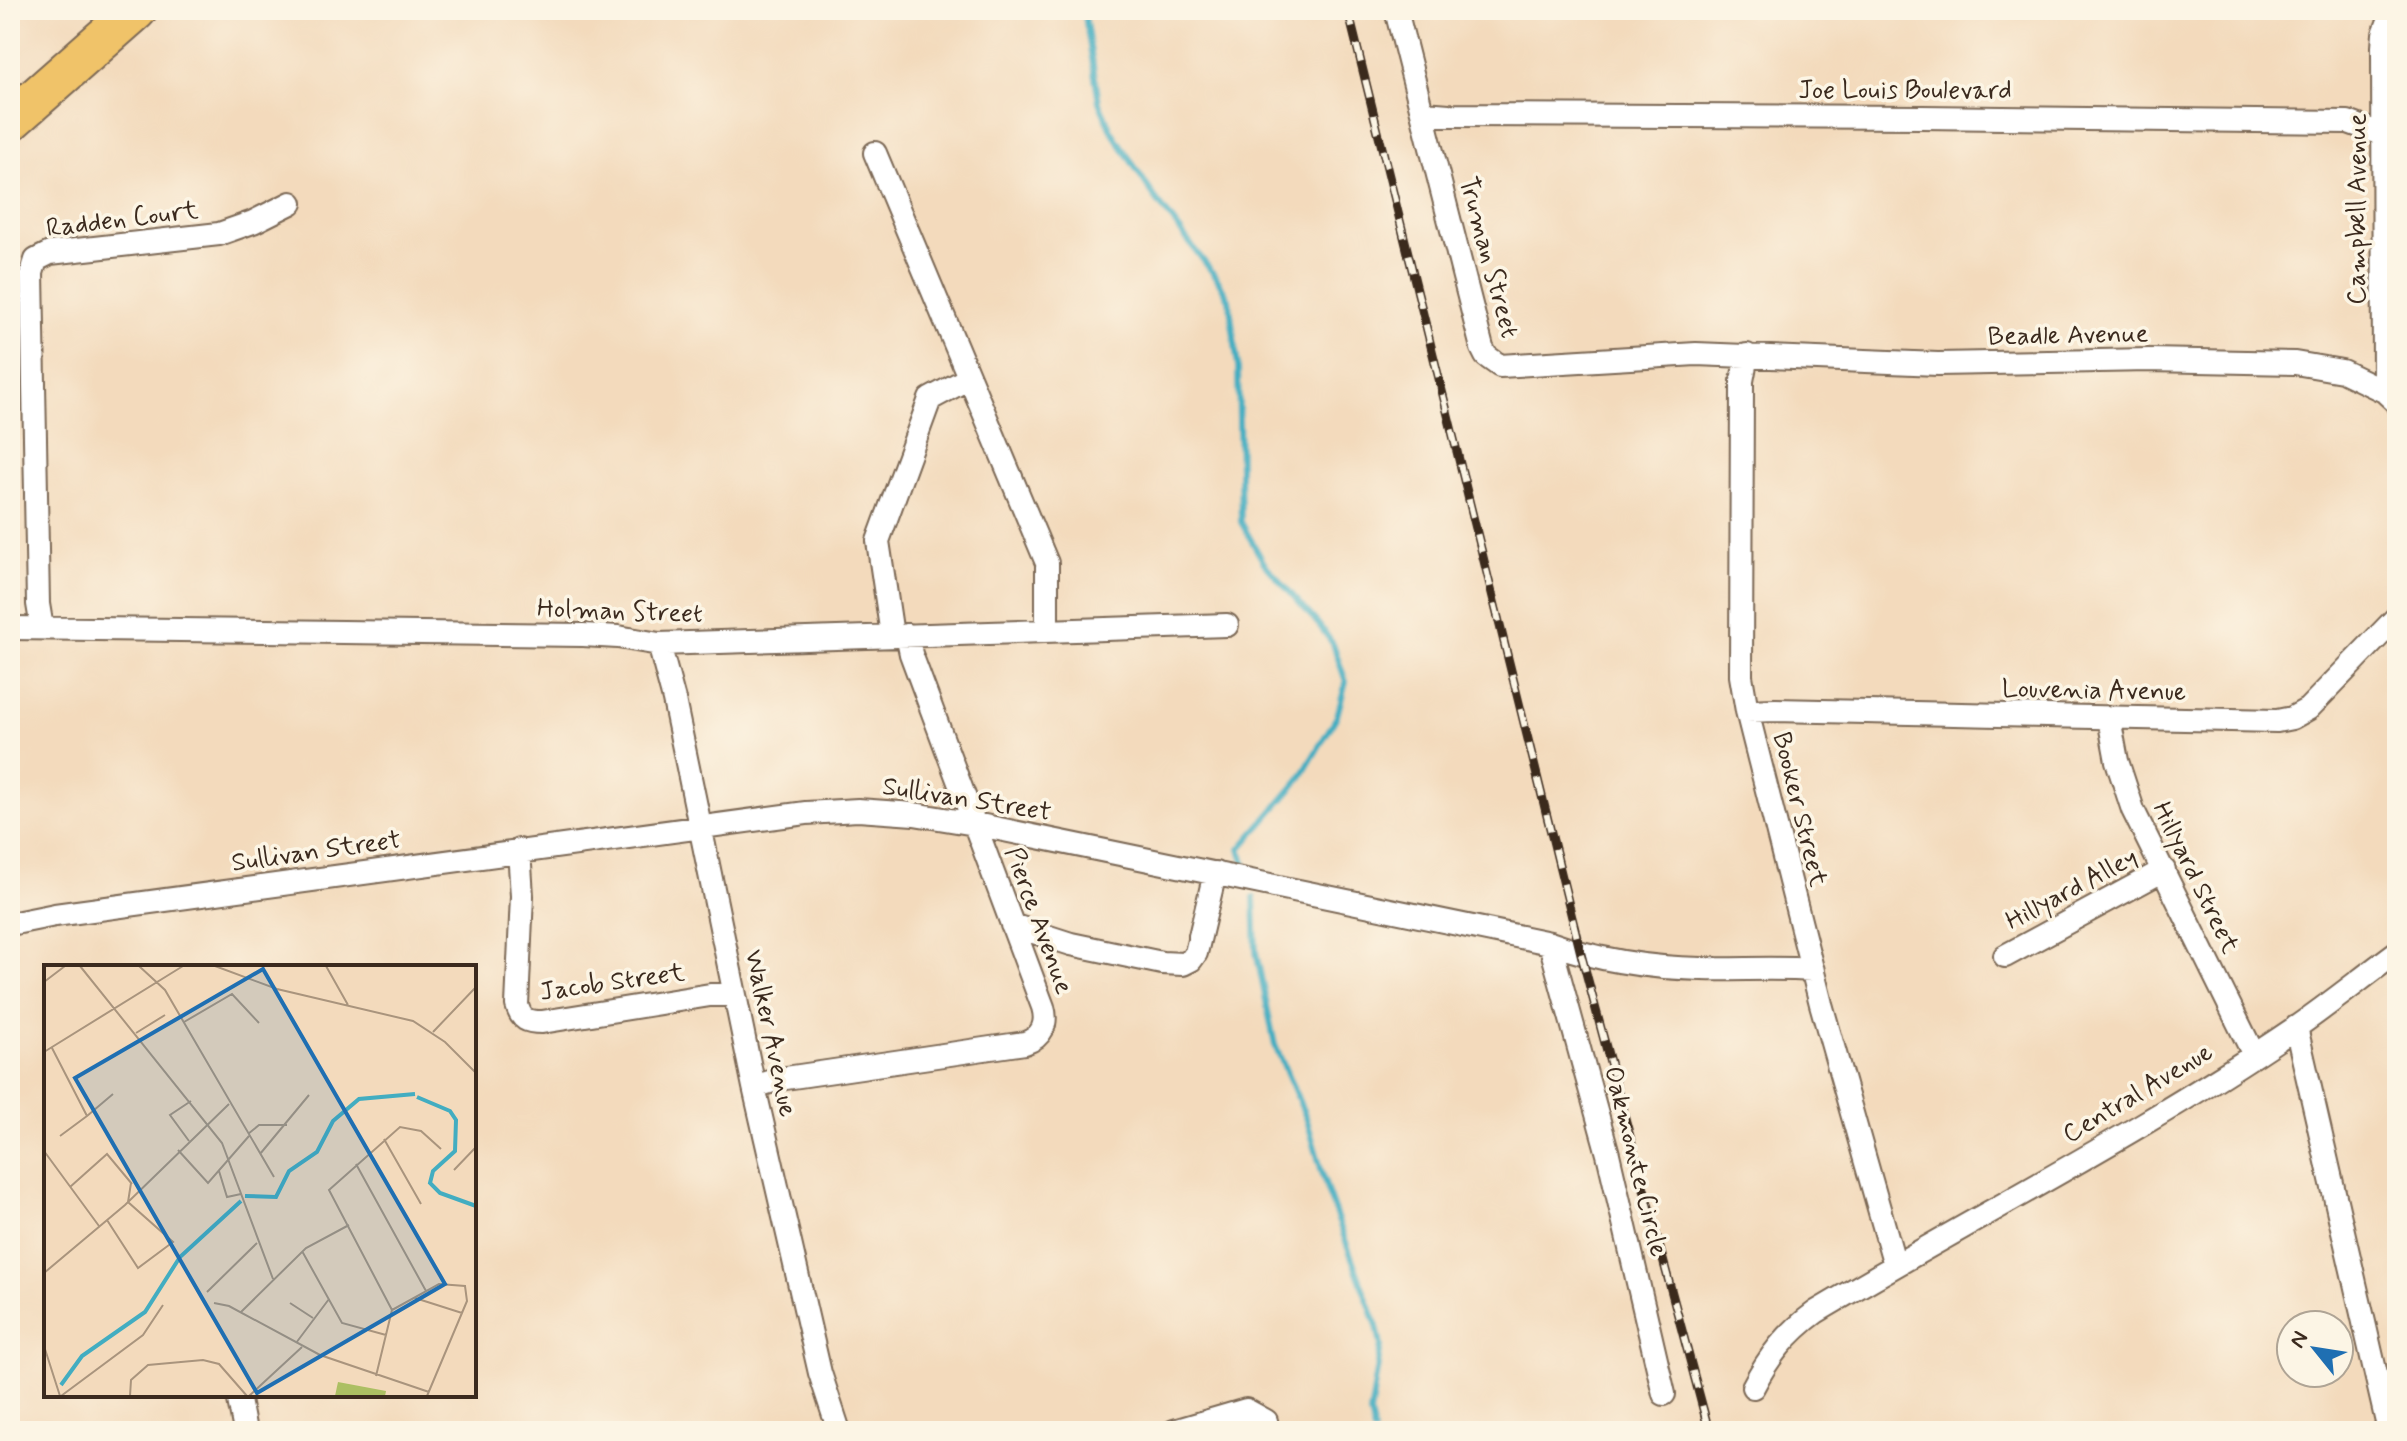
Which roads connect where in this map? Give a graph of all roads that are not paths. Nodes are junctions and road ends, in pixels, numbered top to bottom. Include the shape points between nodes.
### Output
1 (136, 10) edge
2 (1396, 10) edge
3 (2393, 10) edge
4 (1424, 113) junction
5 (10, 121) edge
6 (2384, 135) junction
7 (875, 153) dead end
8 (291, 203) dead end
9 (2391, 214) edge
10 (1747, 355) junction
11 (969, 378) junction
12 (2390, 397) edge
13 (2397, 617) edge
14 (1227, 625) dead end
15 (10, 628) edge
16 (42, 628) junction
17 (1047, 630) junction
18 (900, 635) junction
19 (659, 644) junction
20 (1747, 711) junction
21 (2109, 718) junction
22 (975, 824) junction
23 (701, 826) junction
24 (519, 850) junction
25 (2164, 870) junction
26 (1215, 873) junction
27 (10, 924) edge
28 (1012, 925) junction
29 (1550, 943) junction
30 (2397, 952) edge
31 (2005, 956) dead end
32 (1813, 970) junction
33 (735, 995) junction
34 (2296, 1027) junction
35 (2254, 1055) junction
36 (754, 1087) junction
37 (1895, 1265) junction
38 (1753, 1387) dead end
39 (1664, 1394) dead end
40 (238, 1397) edge
41 (245, 1431) edge
42 (839, 1431) edge
43 (1174, 1431) edge
44 (1268, 1431) edge
45 (2389, 1431) edge

1 - 5 highway
2 - 4 street, Truman Street
3 - 6 street, Campbell Avenue via 2383,47
4 - 6 street, Joe Louis Boulevard via 2348,122
4 - 10 street, Truman Street via 1482,348 1492,363 1509,367
6 - 9 street, Campbell Avenue
7 - 11 street
8 - 16 street, Radden Court via 219,234 50,253 36,260 32,273
9 - 12 street, Campbell Avenue
10 - 12 street, Beadle Avenue via 1938,364 2295,363 2342,371
10 - 20 street, Booker Street via 1742,381 1740,625
11 - 17 street via 1047,563
11 - 18 street, Pierce Avenue via 930,399 878,541
13 - 21 street, Louvenia Avenue via 2308,709 2292,718
14 - 17 street, Holman Street
15 - 16 street, Holman Street
16 - 19 street, Holman Street via 583,635
17 - 18 street, Holman Street
18 - 19 street, Holman Street
18 - 22 street, Pierce Avenue
19 - 23 street, Walker Avenue
20 - 21 street, Louvenia Avenue
20 - 32 street, Booker Street
21 - 25 street, Hillyard Street via 2128,798
22 - 23 street, Sullivan Street via 858,810
22 - 26 street, Sullivan Street
22 - 28 street, Pierce Avenue
23 - 24 street, Sullivan Street
23 - 33 street, Walker Avenue
24 - 27 street, Sullivan Street
24 - 33 street, Jacob Street via 517,1005 525,1020
25 - 31 street, Hillyard Alley
25 - 35 street, Hillyard Street
26 - 28 street via 1196,953 1183,964 1105,952
26 - 29 street, Sullivan Street
28 - 36 street, Pierce Avenue via 1046,1017 1044,1029 1031,1041
29 - 32 street, Sullivan Street via 1581,954 1658,965
29 - 39 street, Oakmonte Circle via 1608,1154
30 - 34 street, Central Avenue
32 - 37 street, Booker Street
33 - 36 street, Walker Avenue
34 - 35 street, Central Avenue
34 - 45 street
35 - 37 street, Central Avenue
36 - 42 street, Walker Avenue via 820,1373
37 - 38 street, Central Avenue via 1797,1326 1772,1353
40 - 41 street
43 - 44 street via 1246,1410 1266,1421

